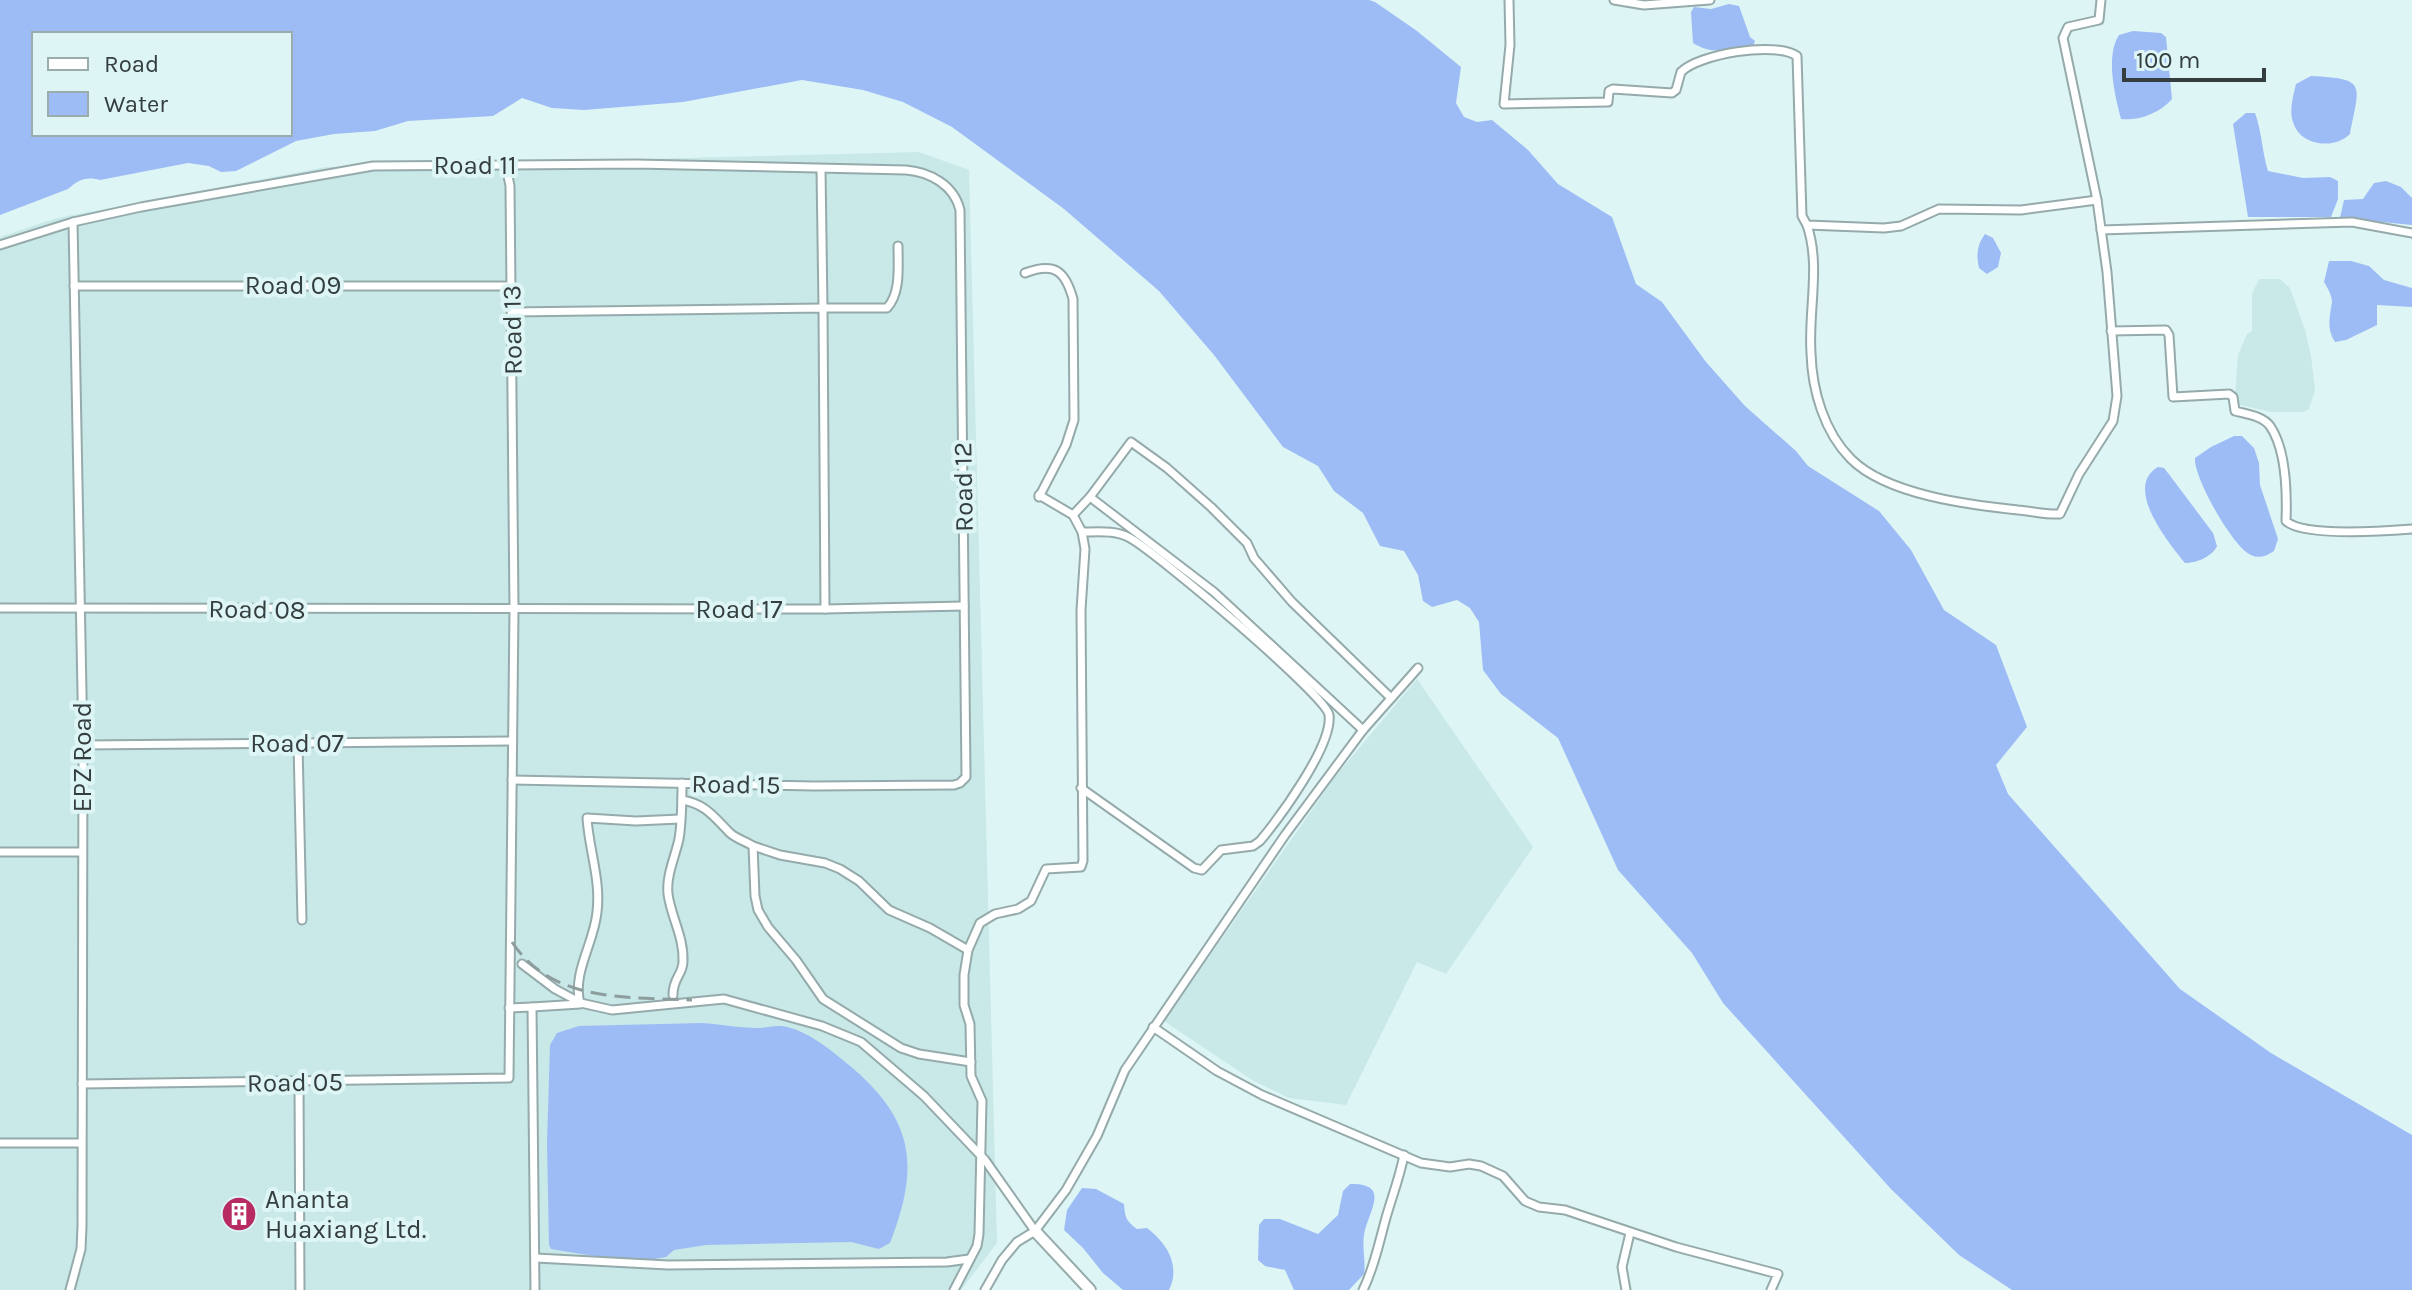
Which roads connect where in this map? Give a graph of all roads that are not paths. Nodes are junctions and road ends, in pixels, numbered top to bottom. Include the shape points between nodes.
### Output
1 (1509, 0) edge
2 (1614, 0) edge
3 (1710, 0) edge
4 (2101, 0) edge
5 (506, 166) junction
6 (821, 169) junction
7 (953, 191) joint
8 (2097, 200) junction
9 (73, 222) junction
10 (1807, 225) junction
11 (2101, 230) junction
12 (2412, 233) edge
13 (0, 245) edge
14 (898, 246) dead end
15 (1025, 273) dead end
16 (74, 286) junction
17 (511, 286) junction
18 (823, 308) junction
19 (512, 312) junction
20 (2111, 331) junction
21 (1090, 497) junction
22 (1073, 515) junction
23 (2412, 529) edge
24 (1082, 532) junction
25 (964, 606) junction
26 (80, 607) junction
27 (0, 608) edge
28 (514, 609) junction
29 (825, 609) junction
30 (1418, 668) dead end
31 (1391, 698) junction
32 (1363, 730) junction
33 (512, 741) junction
34 (298, 744) junction
35 (83, 745) junction
36 (512, 780) junction
37 (682, 783) junction
38 (960, 783) joint
39 (1081, 788) junction
40 (682, 800) junction
41 (680, 819) junction
42 (753, 846) junction
43 (0, 852) edge
44 (82, 852) junction
45 (302, 920) dead end
46 (968, 950) junction
47 (522, 964) dead end
48 (673, 995) dead end
49 (532, 1007) junction
50 (509, 1008) junction
51 (1153, 1027) junction
52 (971, 1062) junction
53 (509, 1078) joint
54 (299, 1082) junction
55 (82, 1084) junction
56 (0, 1143) edge
57 (81, 1143) junction
58 (1404, 1155) junction
59 (982, 1157) junction
60 (1035, 1231) junction
61 (1630, 1233) junction
62 (536, 1258) junction
63 (969, 1259) junction
64 (70, 1290) edge
65 (300, 1290) edge
66 (535, 1290) edge
67 (954, 1290) edge
68 (985, 1290) edge
69 (1090, 1290) edge
70 (1363, 1290) edge
71 (1626, 1290) edge
72 (1771, 1290) edge

1 - 10 street via 1504,104 1608,102 1609,91 1622,88 1672,93 1681,72 1695,62 1754,51 1797,56 1802,216
2 - 3 street via 1663,5
4 - 8 street via 2099,20 2068,27 2063,38
5 - 6 street, Road 11
5 - 9 street, Road 11 via 373,166
5 - 17 street, Road 13
6 - 7 street, Road 11 via 919,171
6 - 18 street
7 - 25 street, Road 12 via 960,210
8 - 10 street via 2021,210 1939,209 1884,228
8 - 11 street
9 - 13 street, Road 11
9 - 16 street, EPZ Road
10 - 20 street via 1813,253 1810,352 1819,406 1852,461 1905,488 1959,502 2060,514 2116,413
11 - 12 street via 2352,222
11 - 20 street
14 - 18 street via 892,304
15 - 22 street via 1053,269 1069,284 1073,299 1074,420 1038,497
16 - 17 street, Road 09
16 - 26 street, EPZ Road
17 - 19 street, Road 13
18 - 19 street
18 - 29 street
19 - 28 street, Road 13
20 - 23 street via 2166,330 2173,397 2229,394 2235,411 2270,426 2283,460 2286,521 2293,527
21 - 22 street
21 - 31 street via 1131,442 1238,534 1292,602
21 - 32 street via 1214,592
22 - 24 street
24 - 39 street
24 - 39 street via 1130,537 1319,699 1329,710 1329,722 1323,745 1260,841 1221,850 1202,870
25 - 29 street, Road 17
25 - 38 street, Road 12 via 966,777
26 - 27 street, Road 08
26 - 28 street, Road 08
26 - 35 street, EPZ Road
28 - 29 street, Road 17
28 - 33 street, Road 13
30 - 31 street
31 - 32 street
32 - 51 street
33 - 34 street, Road 07
33 - 36 street, Road 13
34 - 35 street, Road 07
34 - 45 street
35 - 44 street, EPZ Road
36 - 37 street, Road 15
36 - 50 street, Road 13
37 - 38 street, Road 15
37 - 40 street
39 - 46 street via 1081,867 1046,869 1031,901 980,923
40 - 41 street
40 - 42 street via 703,807 729,833
41 - 48 street via 668,881 683,960
41 - 49 street via 587,818 598,910 577,989 580,1004
42 - 46 street via 840,869 889,910
42 - 52 street via 758,910 823,999 901,1048
43 - 44 street
44 - 55 street, EPZ Road
46 - 52 street via 963,995
47 - 59 street via 581,1003 612,1010 724,999 844,1034 924,1096
49 - 50 street
49 - 62 street
50 - 53 street, Road 13
51 - 58 street via 1262,1095
51 - 60 street via 1125,1070 1082,1164
52 - 59 street via 982,1101
53 - 54 street, Road 05
54 - 55 street, Road 05
54 - 65 street
55 - 57 street, EPZ Road
56 - 57 street
57 - 64 street, EPZ Road via 81,1249
58 - 61 street via 1433,1166 1481,1166 1503,1176 1525,1201
58 - 70 street
59 - 60 street
59 - 63 street via 979,1234
60 - 68 street via 1017,1242
60 - 69 street
61 - 71 street via 1622,1267
61 - 72 street via 1778,1274
62 - 63 street via 668,1265
62 - 66 street
63 - 67 street

